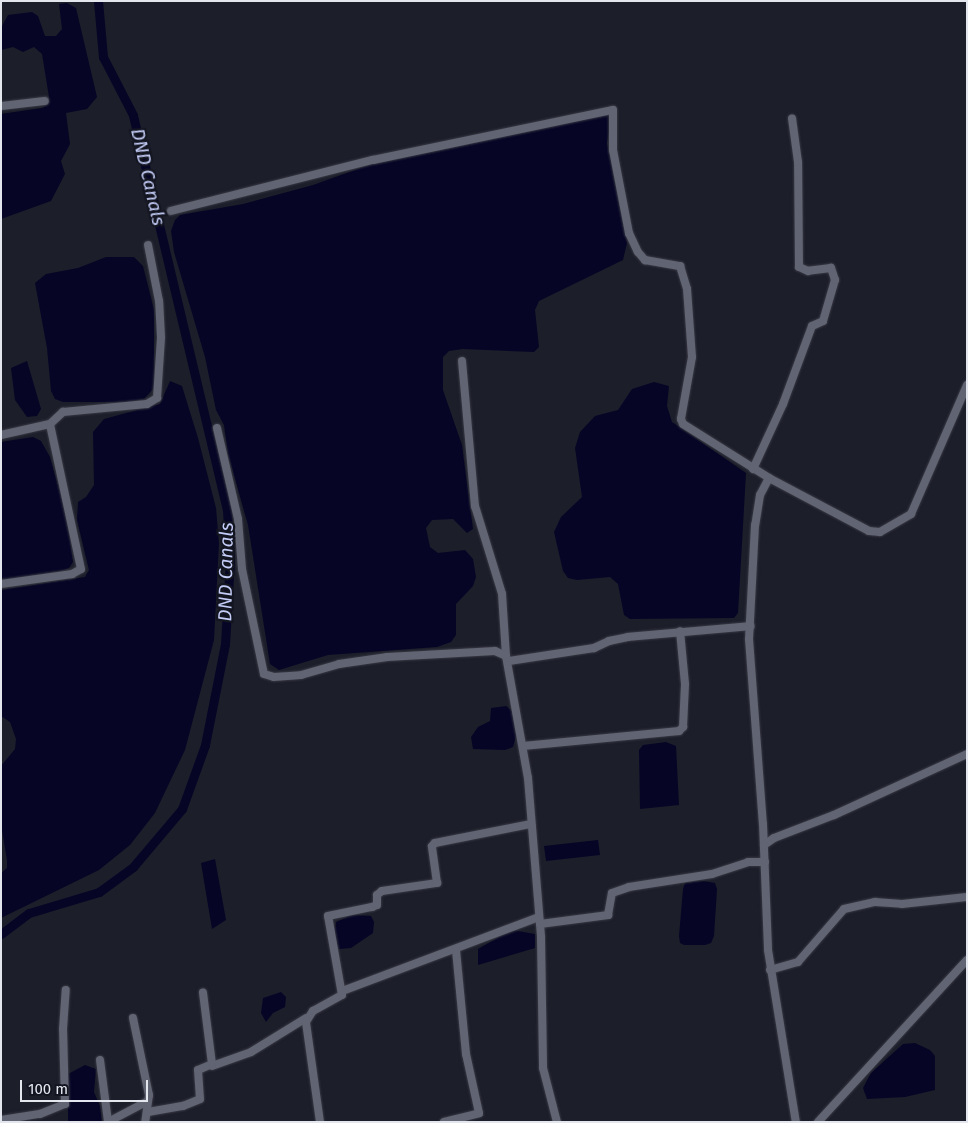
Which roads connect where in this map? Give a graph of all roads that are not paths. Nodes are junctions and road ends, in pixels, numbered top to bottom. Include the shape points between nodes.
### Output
1 (45, 101) dead end
2 (1, 106) edge
3 (792, 118) dead end
4 (171, 211) dead end
5 (148, 245) dead end
6 (462, 361) dead end
7 (967, 385) edge
8 (50, 424) junction
9 (217, 428) dead end
10 (1, 436) edge
11 (753, 469) junction
12 (769, 478) junction
13 (1, 584) edge
14 (751, 626) junction
15 (680, 631) junction
16 (508, 658) junction
17 (523, 746) junction
18 (967, 754) edge
19 (531, 824) junction
20 (764, 845) junction
21 (765, 862) junction
22 (967, 897) edge
23 (540, 920) junction
24 (456, 950) junction
25 (967, 960) edge
26 (770, 970) junction
27 (66, 990) dead end
28 (342, 991) junction
29 (203, 993) dead end
30 (133, 1018) dead end
31 (306, 1018) junction
32 (100, 1060) dead end
33 (212, 1066) junction
34 (148, 1101) junction
35 (148, 1112) junction
36 (1, 1120) edge
37 (145, 1122) edge
38 (320, 1122) edge
39 (444, 1122) edge
40 (556, 1122) edge
41 (796, 1122) edge
42 (818, 1122) edge

1 - 2 street
3 - 11 street via 798,162 799,267 808,271 831,268 835,280 823,321 812,326 793,381
4 - 11 street via 373,160 613,110 614,150 629,233 638,252 646,260 680,266 687,289 692,357 681,419 689,428
5 - 8 street via 159,301 161,337 157,398 147,404 63,412
6 - 16 street via 475,506 502,594
7 - 12 street via 911,514 899,524 880,532 869,531
8 - 10 street
8 - 13 street via 81,569 72,574
9 - 16 street via 238,519 242,569 264,674 274,677 301,675 340,664 387,657 496,651
11 - 12 street
12 - 14 street via 760,495 756,516
14 - 15 street
14 - 20 street
15 - 16 street via 614,639 594,648
15 - 17 street via 685,684 683,728 680,731
16 - 17 street
17 - 19 street
18 - 20 street
19 - 23 street
19 - 28 street via 435,844 432,846 437,883 382,891 377,895 377,905 328,916
20 - 21 street
21 - 23 street via 748,862 712,874 641,884 612,893 608,915
21 - 26 street
22 - 26 street via 902,904 875,902 844,909 798,962
23 - 24 street
23 - 40 street via 543,1068
24 - 28 street
24 - 39 street via 466,1054 478,1113
25 - 42 street
26 - 41 street
27 - 36 street via 63,1029 65,1104 50,1112
28 - 31 street via 338,999
29 - 33 street
30 - 34 street
31 - 33 street via 252,1052
31 - 38 street
32 - 34 street via 108,1122
33 - 35 street via 198,1070 200,1099 196,1102
34 - 35 street
35 - 37 street via 144,1115

